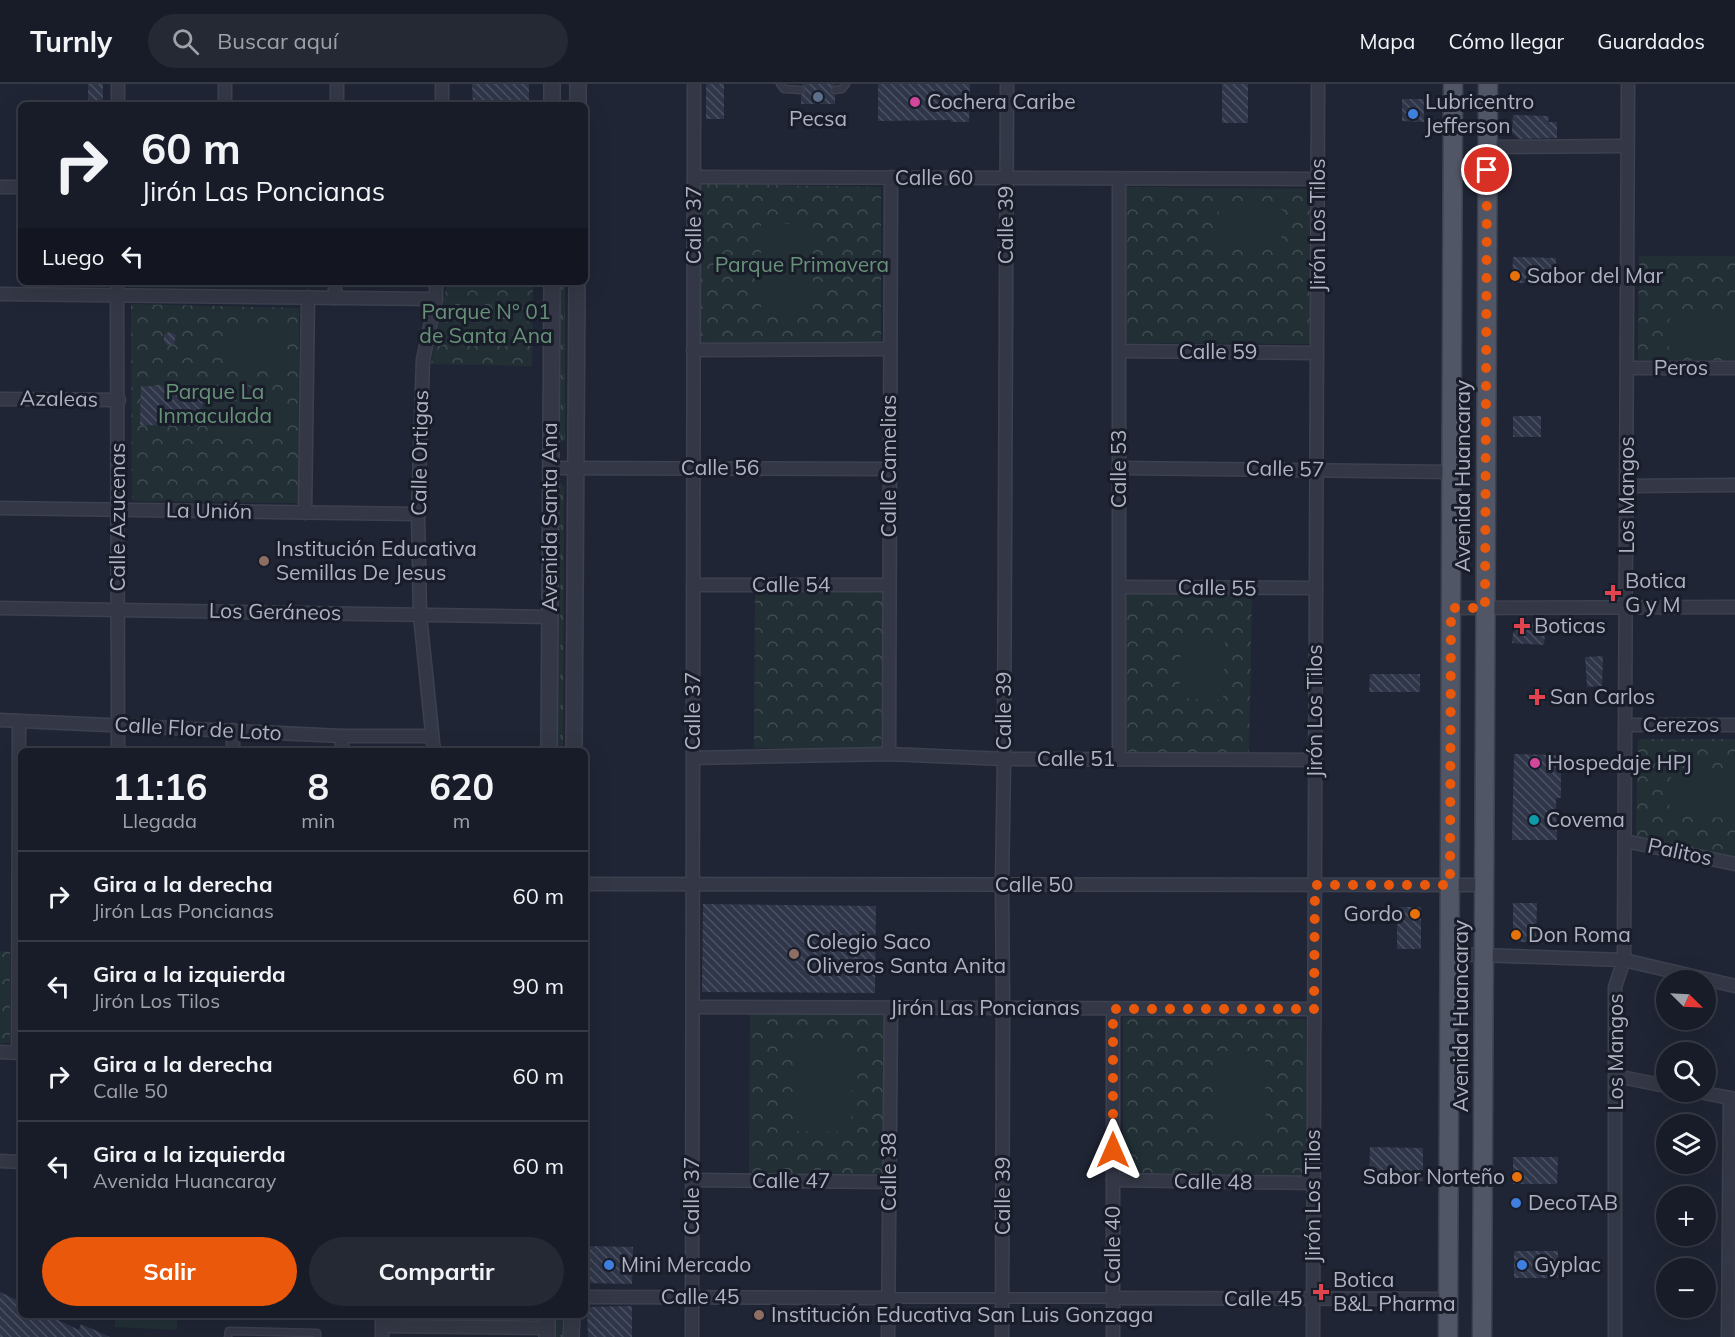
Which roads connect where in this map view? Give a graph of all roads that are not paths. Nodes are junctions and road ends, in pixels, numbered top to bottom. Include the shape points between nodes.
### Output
1 (118, 84) edge
2 (225, 84) edge
3 (337, 84) edge
4 (442, 84) edge
5 (552, 84) edge
6 (578, 84) edge
7 (694, 84) edge
8 (780, 84) edge
9 (846, 84) edge
10 (1006, 84) edge
11 (1318, 84) edge
12 (1453, 84) edge
13 (1488, 84) edge
14 (1628, 84) edge
15 (801, 90) dead end
16 (835, 90) dead end
17 (118, 102) edge
18 (225, 102) edge
19 (337, 102) edge
20 (442, 102) edge
21 (552, 102) edge
22 (578, 102) edge
23 (1628, 146) junction
24 (1487, 147) junction
25 (694, 177) junction
26 (891, 177) junction
27 (1006, 178) junction
28 (1119, 178) junction
29 (1318, 179) junction
30 (0, 187) edge
31 (18, 187) edge
32 (227, 285) edge
33 (335, 285) edge
34 (436, 285) edge
35 (552, 285) edge
36 (577, 285) edge
37 (117, 288) edge
38 (0, 294) edge
39 (228, 296) junction
40 (308, 297) junction
41 (335, 298) junction
42 (436, 299) junction
43 (693, 350) junction
44 (890, 350) junction
45 (1119, 351) junction
46 (1317, 353) junction
47 (1735, 368) edge
48 (1628, 369) junction
49 (0, 399) edge
50 (119, 400) junction
51 (576, 467) junction
52 (551, 468) junction
53 (693, 468) junction
54 (1119, 468) junction
55 (1317, 469) junction
56 (889, 470) junction
57 (1451, 472) junction
58 (1628, 486) junction
59 (1735, 486) edge
60 (0, 508) edge
61 (117, 510) junction
62 (305, 513) junction
63 (418, 514) junction
64 (693, 585) junction
65 (889, 585) junction
66 (1119, 587) junction
67 (1316, 588) junction
68 (1735, 607) edge
69 (0, 608) edge
70 (1451, 608) junction
71 (1485, 608) junction
72 (1627, 608) junction
73 (118, 610) junction
74 (420, 615) junction
75 (550, 617) junction
76 (0, 720) edge
77 (19, 721) junction
78 (118, 725) junction
79 (1626, 725) junction
80 (1735, 725) edge
81 (233, 730) junction
82 (342, 736) junction
83 (432, 736) junction
84 (19, 748) edge
85 (118, 748) edge
86 (233, 748) edge
87 (342, 748) edge
88 (434, 748) edge
89 (549, 748) edge
90 (574, 748) edge
91 (889, 754) junction
92 (693, 758) junction
93 (1004, 759) junction
94 (1119, 759) junction
95 (1315, 760) junction
96 (1625, 841) junction
97 (1735, 864) edge
98 (588, 884) edge
99 (693, 884) junction
100 (1002, 885) junction
101 (1315, 885) junction
102 (1450, 885) junction
103 (1484, 885) junction
104 (1450, 954) junction
105 (1484, 955) junction
106 (1624, 960) junction
107 (1735, 986) edge
108 (693, 1007) junction
109 (891, 1008) junction
110 (1003, 1008) junction
111 (1113, 1009) junction
112 (1314, 1009) junction
113 (0, 1052) edge
114 (18, 1053) edge
115 (1616, 1076) junction
116 (1656, 1084) edge
117 (1716, 1096) edge
118 (1732, 1099) edge
119 (0, 1161) edge
120 (18, 1162) edge
121 (692, 1180) junction
122 (1113, 1180) junction
123 (889, 1182) junction
124 (1313, 1183) junction
125 (588, 1297) edge
126 (692, 1297) junction
127 (888, 1298) junction
128 (1002, 1298) junction
129 (1113, 1298) junction
130 (1313, 1299) junction
131 (1448, 1299) junction
132 (572, 1318) edge
133 (382, 1326) edge
134 (547, 1327) edge
135 (228, 1337) edge
136 (316, 1337) edge
137 (572, 1337) edge
138 (692, 1337) edge
139 (888, 1337) edge
140 (1002, 1337) edge
141 (1113, 1337) edge
142 (1313, 1337) edge
143 (1448, 1337) edge
144 (1482, 1337) edge
145 (1615, 1337) edge
146 (1728, 1337) edge

1 - 17 street
2 - 18 street
3 - 19 street
4 - 20 street
5 - 21 street
6 - 22 street
7 - 25 street, Calle 37
8 - 15 lane via 784,89
9 - 16 lane
10 - 27 street, Calle 39
11 - 29 street, Jirón Los Tilos
12 - 57 main road, Avenida Huancaray
13 - 24 main road, Avenida Huancaray
14 - 23 street, Los Mangos
23 - 24 street
23 - 48 street, Los Mangos
24 - 71 main road, Avenida Huancaray
25 - 26 street, Calle 60
25 - 43 street, Calle 37
26 - 27 street, Calle 60
26 - 44 street, Calle Camelias
27 - 28 street, Calle 60
27 - 93 street, Calle 39
28 - 29 street, Calle 60
28 - 45 street, Calle 53
29 - 46 street, Jirón Los Tilos
30 - 31 street
32 - 39 street
33 - 41 street
34 - 42 street, Calle Ortigas
35 - 52 street, Avenida Santa Ana
36 - 51 street, Avenida Santa Ana
37 - 38 street
37 - 39 street
37 - 50 street, Calle Azucenas
39 - 40 street
40 - 41 street
40 - 62 street
41 - 42 street
42 - 63 street, Calle Ortigas via 423,360
43 - 44 street
43 - 53 street, Calle 37
44 - 56 street, Calle Camelias
45 - 46 street, Calle 59
45 - 54 street, Calle 53
46 - 55 street, Jirón Los Tilos
47 - 48 street, Peros
48 - 58 street, Los Mangos
49 - 50 street, Azaleas
50 - 61 street, Calle Azucenas
51 - 52 street, Calle 56
51 - 53 street, Calle 56
51 - 90 street, Avenida Santa Ana
52 - 75 street, Avenida Santa Ana
53 - 56 street, Calle 56
53 - 64 street, Calle 37
54 - 55 street, Calle 57
54 - 66 street, Calle 53
55 - 57 street, Calle 57
55 - 67 street, Jirón Los Tilos
56 - 65 street, Calle Camelias
57 - 70 main road, Avenida Huancaray
58 - 59 street
58 - 72 street, Los Mangos
60 - 61 street, La Unión
61 - 62 street, La Unión
61 - 73 street, Calle Azucenas
62 - 63 street, La Unión
63 - 74 street, Calle Ortigas
64 - 65 street, Calle 54
64 - 92 street, Calle 37
65 - 91 street, Calle Camelias
66 - 67 street, Calle 55
66 - 94 street, Calle 53
67 - 95 street, Jirón Los Tilos
68 - 72 street
69 - 73 street, Los Geráneos
70 - 71 street
70 - 102 main road, Avenida Huancaray
71 - 72 street
71 - 103 main road, Avenida Huancaray
72 - 79 street, Los Mangos
73 - 74 street, Los Geráneos
73 - 78 street, Calle Azucenas
74 - 75 street, Los Geráneos
74 - 83 street, Calle Ortigas
75 - 89 street, Avenida Santa Ana
76 - 77 street, Calle Flor de Loto
77 - 78 street, Calle Flor de Loto
77 - 84 street
78 - 81 street, Calle Flor de Loto
78 - 85 street, Calle Azucenas
79 - 80 street, Cerezos
79 - 96 street, Los Mangos
81 - 82 street, Calle Flor de Loto
81 - 86 street
82 - 83 street, Calle Flor de Loto
82 - 87 street
83 - 88 street, Calle Ortigas
91 - 92 street, Calle 51
91 - 93 street, Calle 51
92 - 99 street, Calle 37
93 - 94 street, Calle 51
93 - 100 street, Calle 39
94 - 95 street, Calle 51
95 - 101 street, Jirón Los Tilos
96 - 97 street, Palitos
96 - 106 street, Los Mangos
98 - 99 street, Calle 50
99 - 100 street, Calle 50
99 - 108 street, Calle 37
100 - 101 street, Calle 50
100 - 110 street, Calle 39
101 - 102 street, Calle 50
101 - 112 street, Jirón Los Tilos
102 - 103 street, Calle 50
102 - 104 main road, Avenida Huancaray
103 - 105 main road, Avenida Huancaray
104 - 105 street
104 - 131 main road, Avenida Huancaray
105 - 106 street
105 - 144 main road, Avenida Huancaray
106 - 107 street
106 - 115 street, Los Mangos via 1615,987
108 - 109 street, Jirón Las Poncianas
108 - 121 street, Calle 37
109 - 110 street, Jirón Las Poncianas
109 - 123 street, Calle 38
110 - 111 street, Jirón Las Poncianas
110 - 128 street, Calle 39
111 - 112 street, Jirón Las Poncianas
111 - 122 street, Calle 40
112 - 124 street, Jirón Los Tilos
113 - 114 street
115 - 116 street
115 - 145 street, Los Mangos
117 - 118 street
118 - 146 street
119 - 120 street
121 - 123 street, Calle 47
121 - 126 street, Calle 37
122 - 124 street, Calle 48
122 - 129 street, Calle 40
123 - 127 street, Calle 38
124 - 130 street, Jirón Los Tilos
125 - 126 street, Calle 45
126 - 127 street, Calle 45
126 - 138 street, Calle 37
127 - 128 street
127 - 139 street, Calle 38
128 - 129 street
128 - 140 street, Calle 39
129 - 130 street, Calle 45
129 - 141 street, Calle 40
130 - 131 street, Calle 45
130 - 142 street, Jirón Los Tilos
131 - 143 main road, Avenida Huancaray
132 - 137 street
133 - 134 street
135 - 136 lane via 229,1331 317,1333

